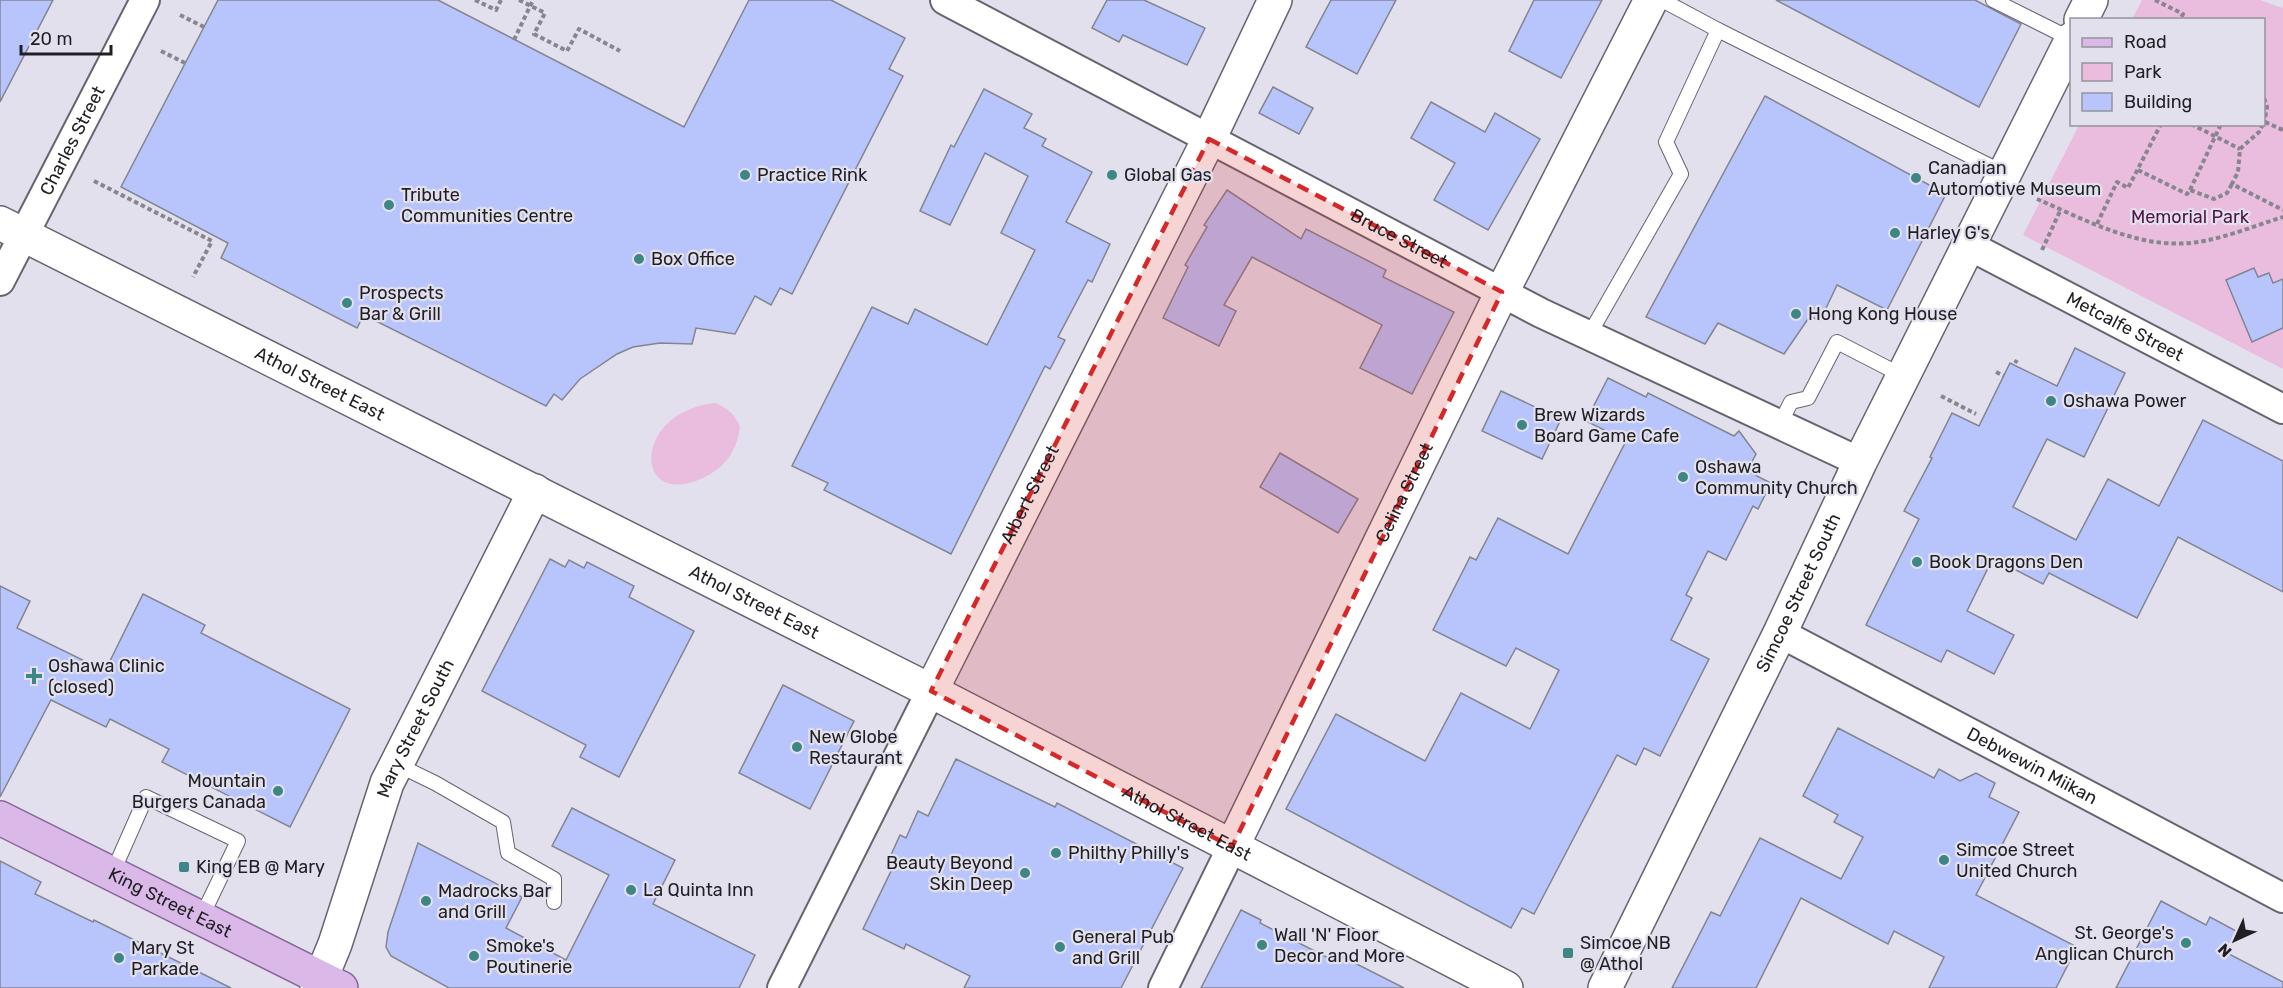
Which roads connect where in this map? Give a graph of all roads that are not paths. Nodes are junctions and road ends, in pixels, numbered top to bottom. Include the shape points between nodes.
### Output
1 (145, 0) edge
2 (945, 0) edge
3 (1275, 0) edge
4 (1651, 0) edge
5 (1662, 0) edge
6 (1993, 0) edge
7 (2091, 0) edge
8 (2082, 18) edge
9 (1718, 30) junction
10 (2070, 38) edge
11 (2070, 41) edge
12 (1209, 139) junction
13 (2004, 173) junction
14 (12, 229) edge
15 (1968, 245) junction
16 (0, 281) edge
17 (1502, 292) junction
18 (1589, 335) junction
19 (1903, 376) junction
20 (2283, 409) edge
21 (1780, 424) junction
22 (1860, 462) junction
23 (535, 491) junction
24 (1780, 633) junction
25 (932, 691) junction
26 (396, 764) junction
27 (0, 818) edge
28 (1232, 847) junction
29 (112, 874) junction
30 (2283, 898) edge
31 (554, 902) dead end
32 (201, 918) junction
33 (327, 985) edge
34 (782, 988) edge
35 (1163, 988) edge
36 (1506, 988) edge
37 (1605, 988) edge

1 - 14 street, Charles Street
2 - 12 street, Bruce Street
3 - 12 main road, Albert Street
4 - 17 main road, Celina Street
5 - 9 lane
6 - 10 lane
7 - 8 main road
9 - 13 lane
9 - 18 lane via 1666,141 1681,174
11 - 13 main road, Simcoe Street South
12 - 17 street, Bruce Street
12 - 25 main road, Albert Street
13 - 15 main road, Simcoe Street South
14 - 16 street, Charles Street
14 - 23 main road, Athol Street East
15 - 19 main road, Simcoe Street South
15 - 20 street, Metcalfe Street
17 - 18 street, Bruce Street
17 - 28 main road, Celina Street
18 - 21 street, Bruce Street
19 - 21 lane via 1837,342 1808,398 1791,402
19 - 22 main road, Simcoe Street South
21 - 22 street, Bruce Street
22 - 24 main road, Simcoe Street South
23 - 25 main road, Athol Street East
23 - 26 main road, Mary Street South
24 - 30 street, Debwewin Miikan
24 - 37 main road, Simcoe Street South
25 - 28 main road, Athol Street East
25 - 34 street, Albert Street
26 - 31 lane via 502,822 508,853 554,879
26 - 33 main road, Mary Street South
27 - 29 main road, King Street East
28 - 35 street, Celina Street
28 - 36 main road, Athol Street East
29 - 32 main road, King Street East
29 - 32 lane via 146,797 238,841
32 - 33 main road, King Street East

